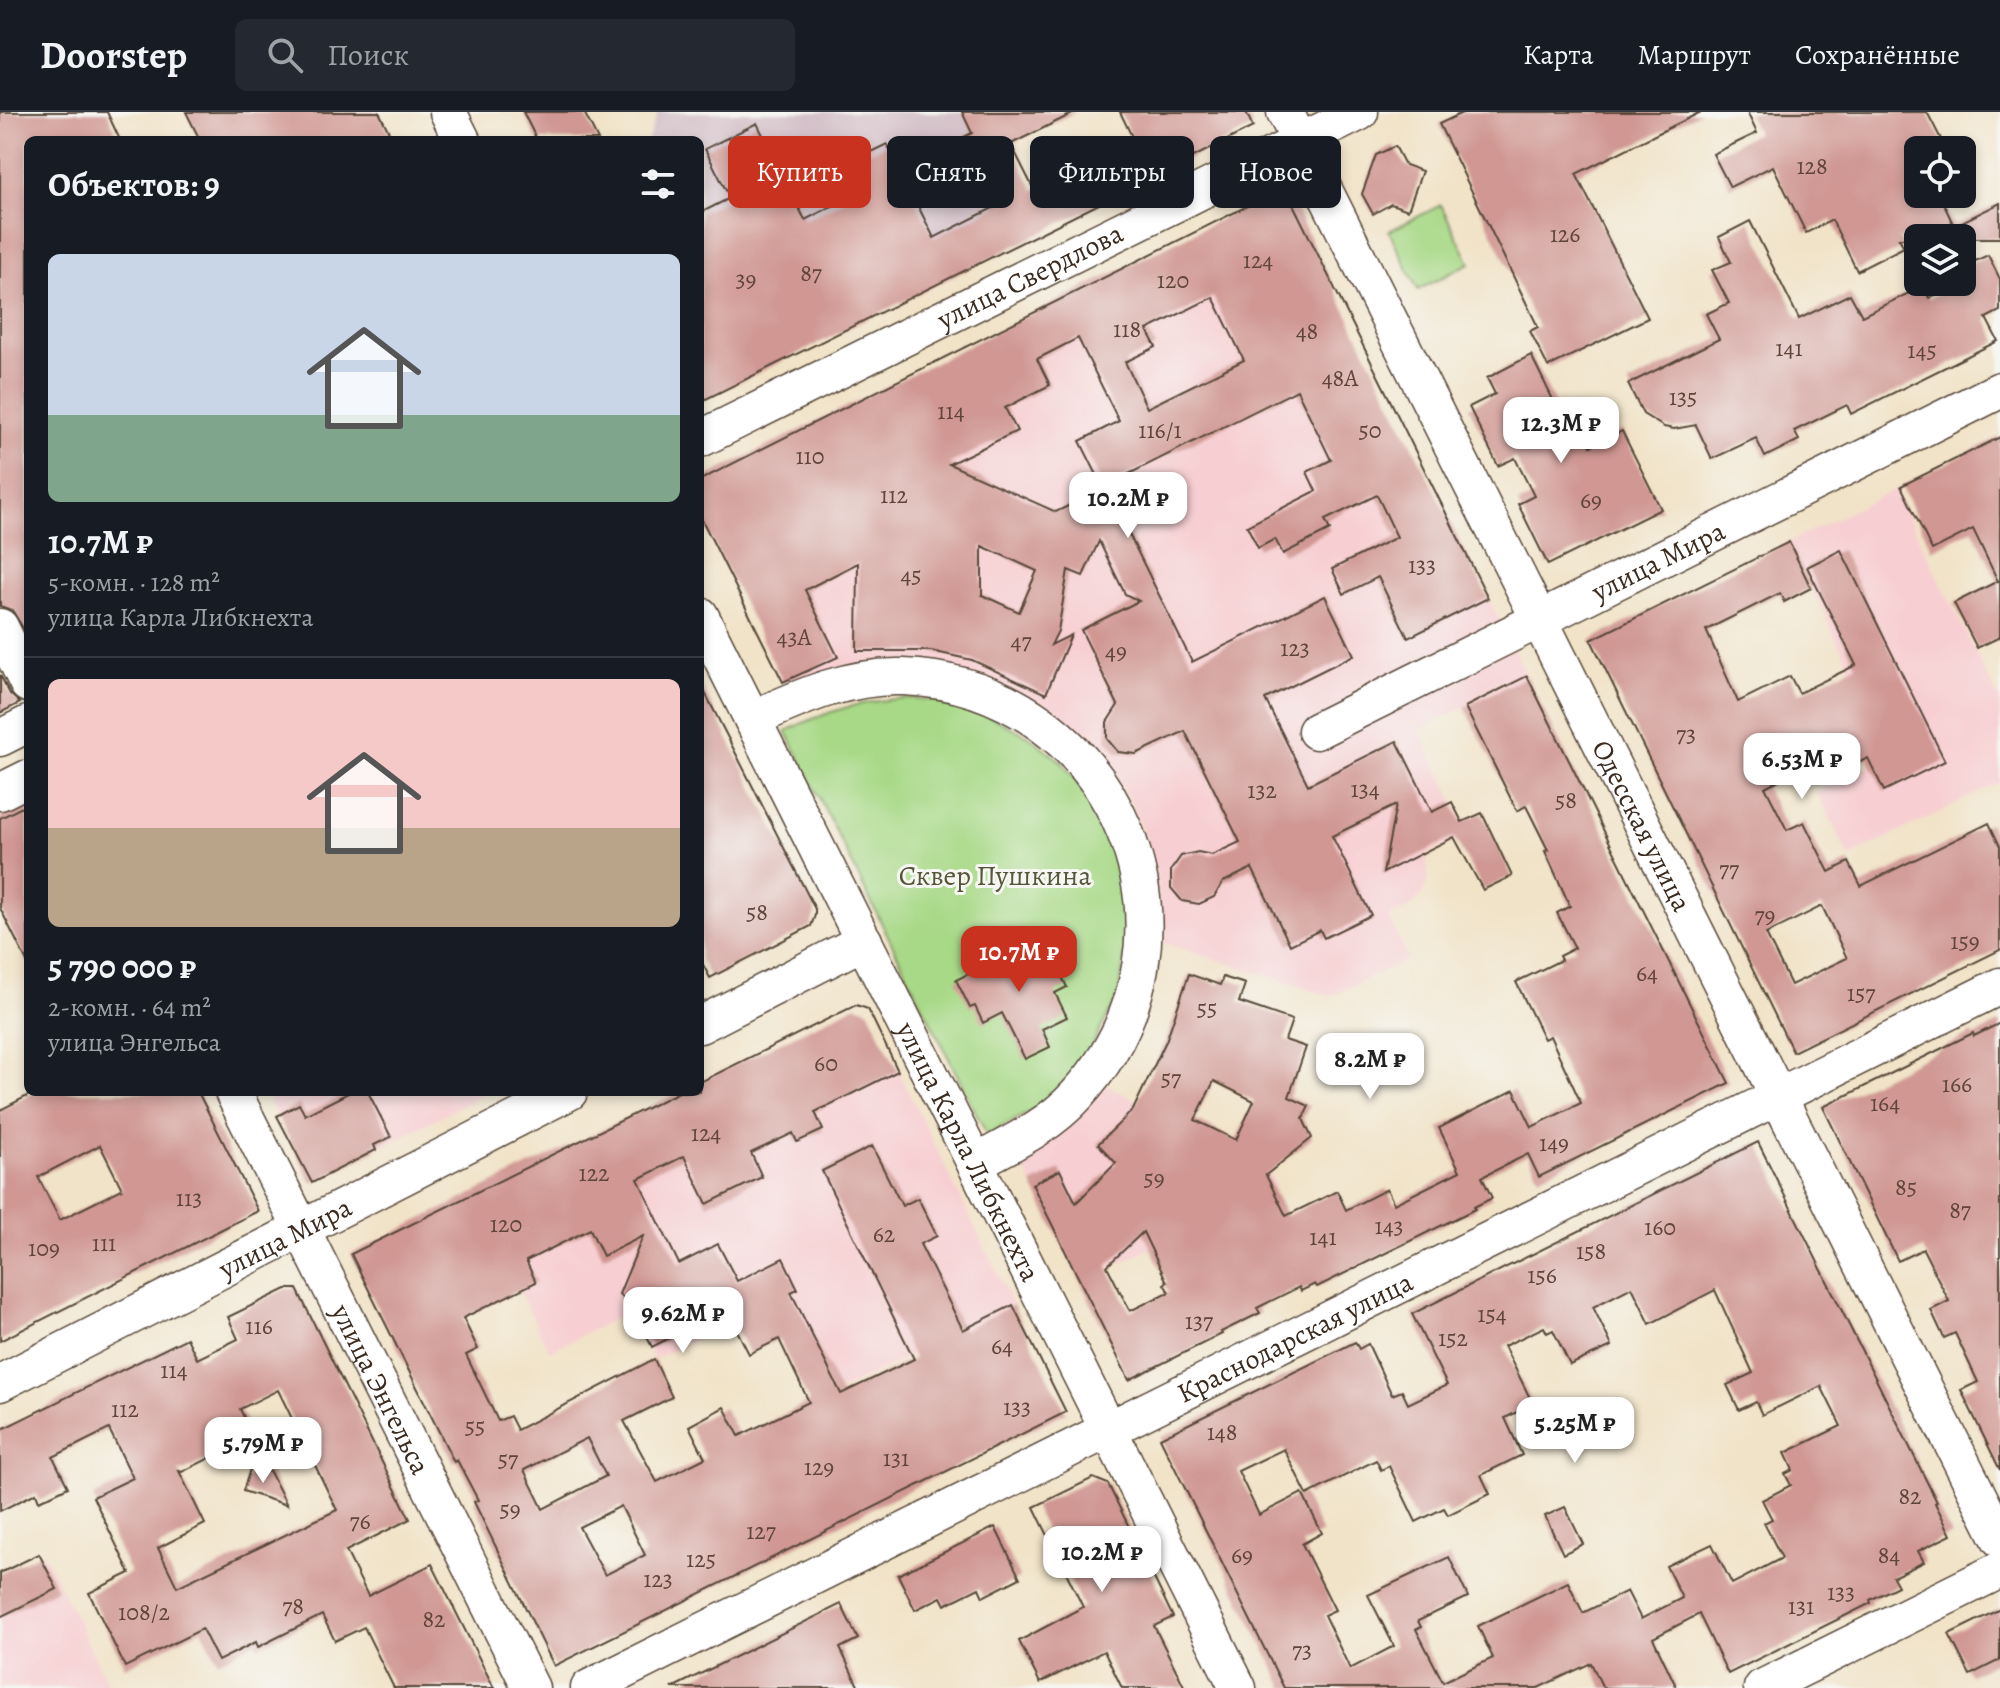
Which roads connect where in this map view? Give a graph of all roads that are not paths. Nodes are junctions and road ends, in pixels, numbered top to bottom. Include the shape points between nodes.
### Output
1 (448, 112) edge
2 (1360, 112) edge
3 (1292, 127) edge
4 (460, 136) edge
5 (2000, 390) edge
6 (704, 437) edge
7 (1539, 620) junction
8 (704, 623) edge
9 (0, 627) edge
10 (24, 676) edge
11 (752, 719) junction
12 (24, 726) edge
13 (1316, 731) dead end
14 (0, 738) edge
15 (24, 780) edge
16 (0, 792) edge
17 (864, 941) junction
18 (2000, 986) edge
19 (704, 1023) edge
20 (235, 1096) edge
21 (561, 1096) edge
22 (1778, 1097) junction
23 (975, 1163) junction
24 (301, 1229) junction
25 (0, 1383) edge
26 (1108, 1430) junction
27 (2000, 1539) edge
28 (2000, 1570) edge
29 (531, 1688) edge
30 (589, 1688) edge
31 (1238, 1688) edge
32 (1762, 1688) edge

1 - 4 street
2 - 3 street, улица Свердлова
3 - 6 street, улица Свердлова
3 - 7 street, Одесская улица
5 - 7 street, улица Мира
7 - 13 street, улица Мира
7 - 22 street, Одесская улица
8 - 11 street, улица Карла Либкнехта
9 - 10 street
11 - 17 street, улица Карла Либкнехта
11 - 23 street via 807,694 861,680 902,677 965,687 1019,710 1056,735 1094,776 1122,824 1139,876 1144,929 1139,976 1123,1027 1097,1071 1045,1125
12 - 14 street
15 - 16 street
17 - 19 street
17 - 23 street, улица Карла Либкнехта
18 - 22 street, Краснодарская улица
20 - 24 street, улица Энгельса
21 - 24 street, улица Мира
22 - 26 street, Краснодарская улица
22 - 27 street, Одесская улица
23 - 26 street, улица Карла Либкнехта
24 - 25 street, улица Мира
24 - 29 street, улица Энгельса
26 - 30 street, Краснодарская улица
26 - 31 street, улица Карла Либкнехта
28 - 32 street

